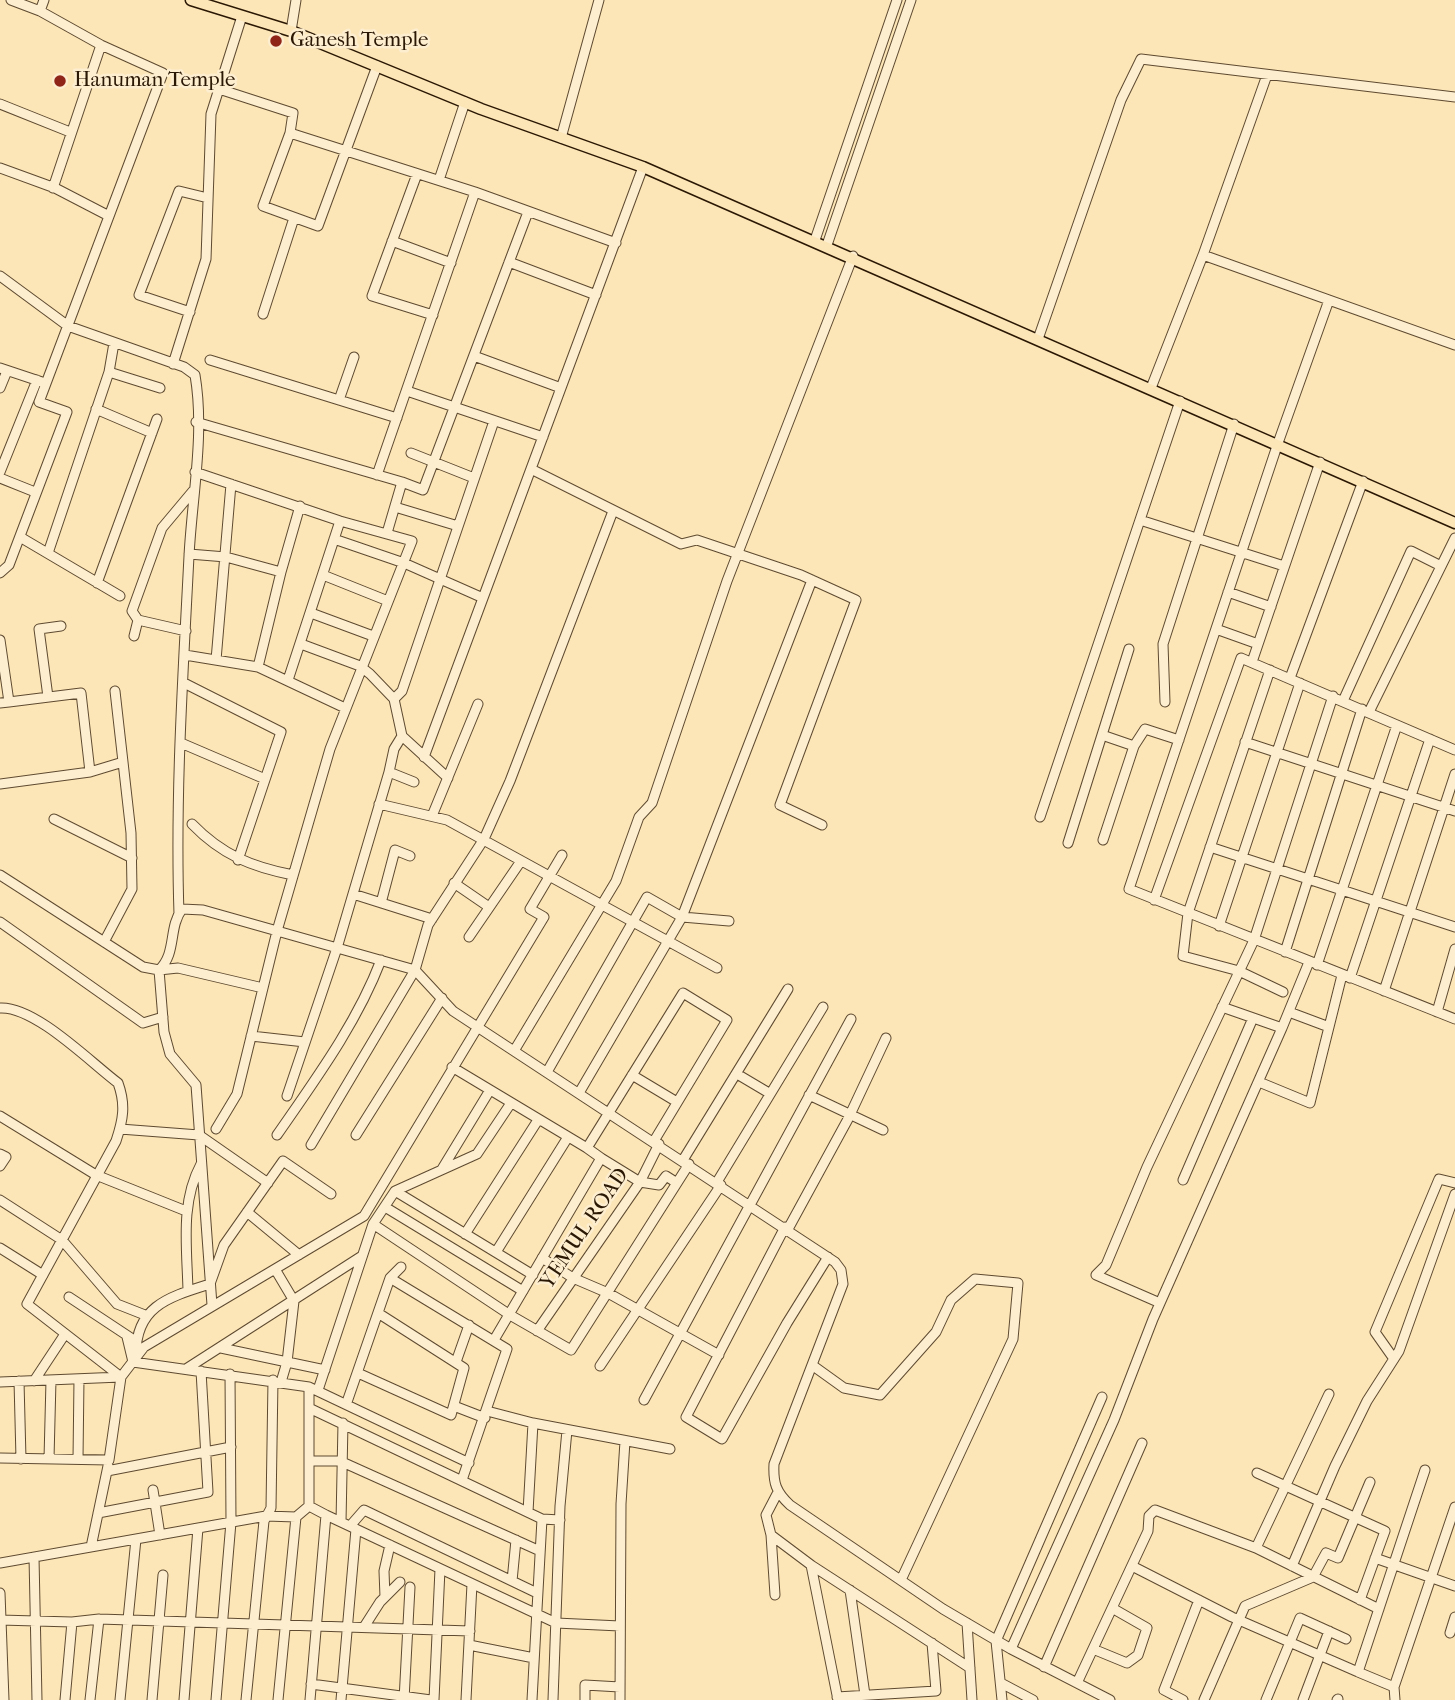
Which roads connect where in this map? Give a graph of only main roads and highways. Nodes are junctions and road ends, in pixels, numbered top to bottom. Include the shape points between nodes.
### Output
1 (191, 0) edge
2 (1455, 523) edge

1 - 2 main road via 290,31 643,167

